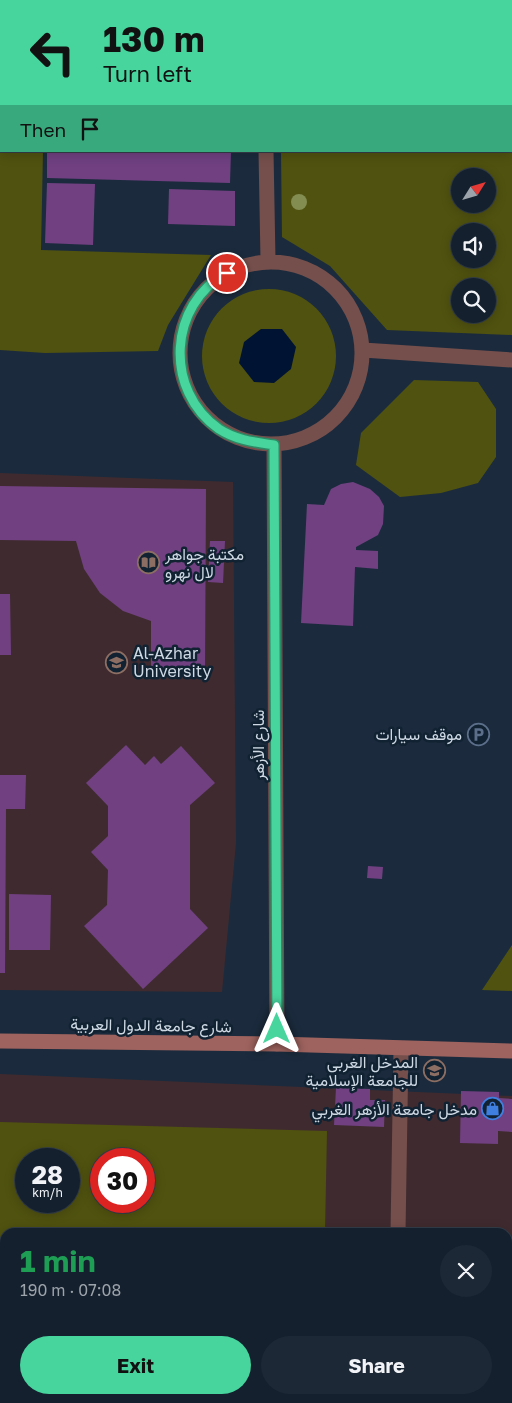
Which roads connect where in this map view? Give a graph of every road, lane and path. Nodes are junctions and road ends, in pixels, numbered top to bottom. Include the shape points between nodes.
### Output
1 (266, 152) edge
2 (268, 260) junction
3 (363, 350) junction
4 (512, 360) edge
5 (274, 445) junction
6 (0, 1040) edge
7 (277, 1044) junction
8 (401, 1049) junction
9 (512, 1051) edge
10 (398, 1228) edge

1 - 2 street
2 - 3 street via 297,264 323,276 344,296 358,322
2 - 5 street via 240,266 214,279 195,300 182,326 179,355 184,384 198,409 219,429 245,441
3 - 4 street
3 - 5 street via 360,379 347,405 328,426 302,440
5 - 7 street, شارع الأزهر
6 - 7 main road, شارع جامعة الدول العربية
7 - 8 main road, شارع جامعة الدول العربية
8 - 9 main road, شارع جامعة الدول العربية
8 - 10 street

